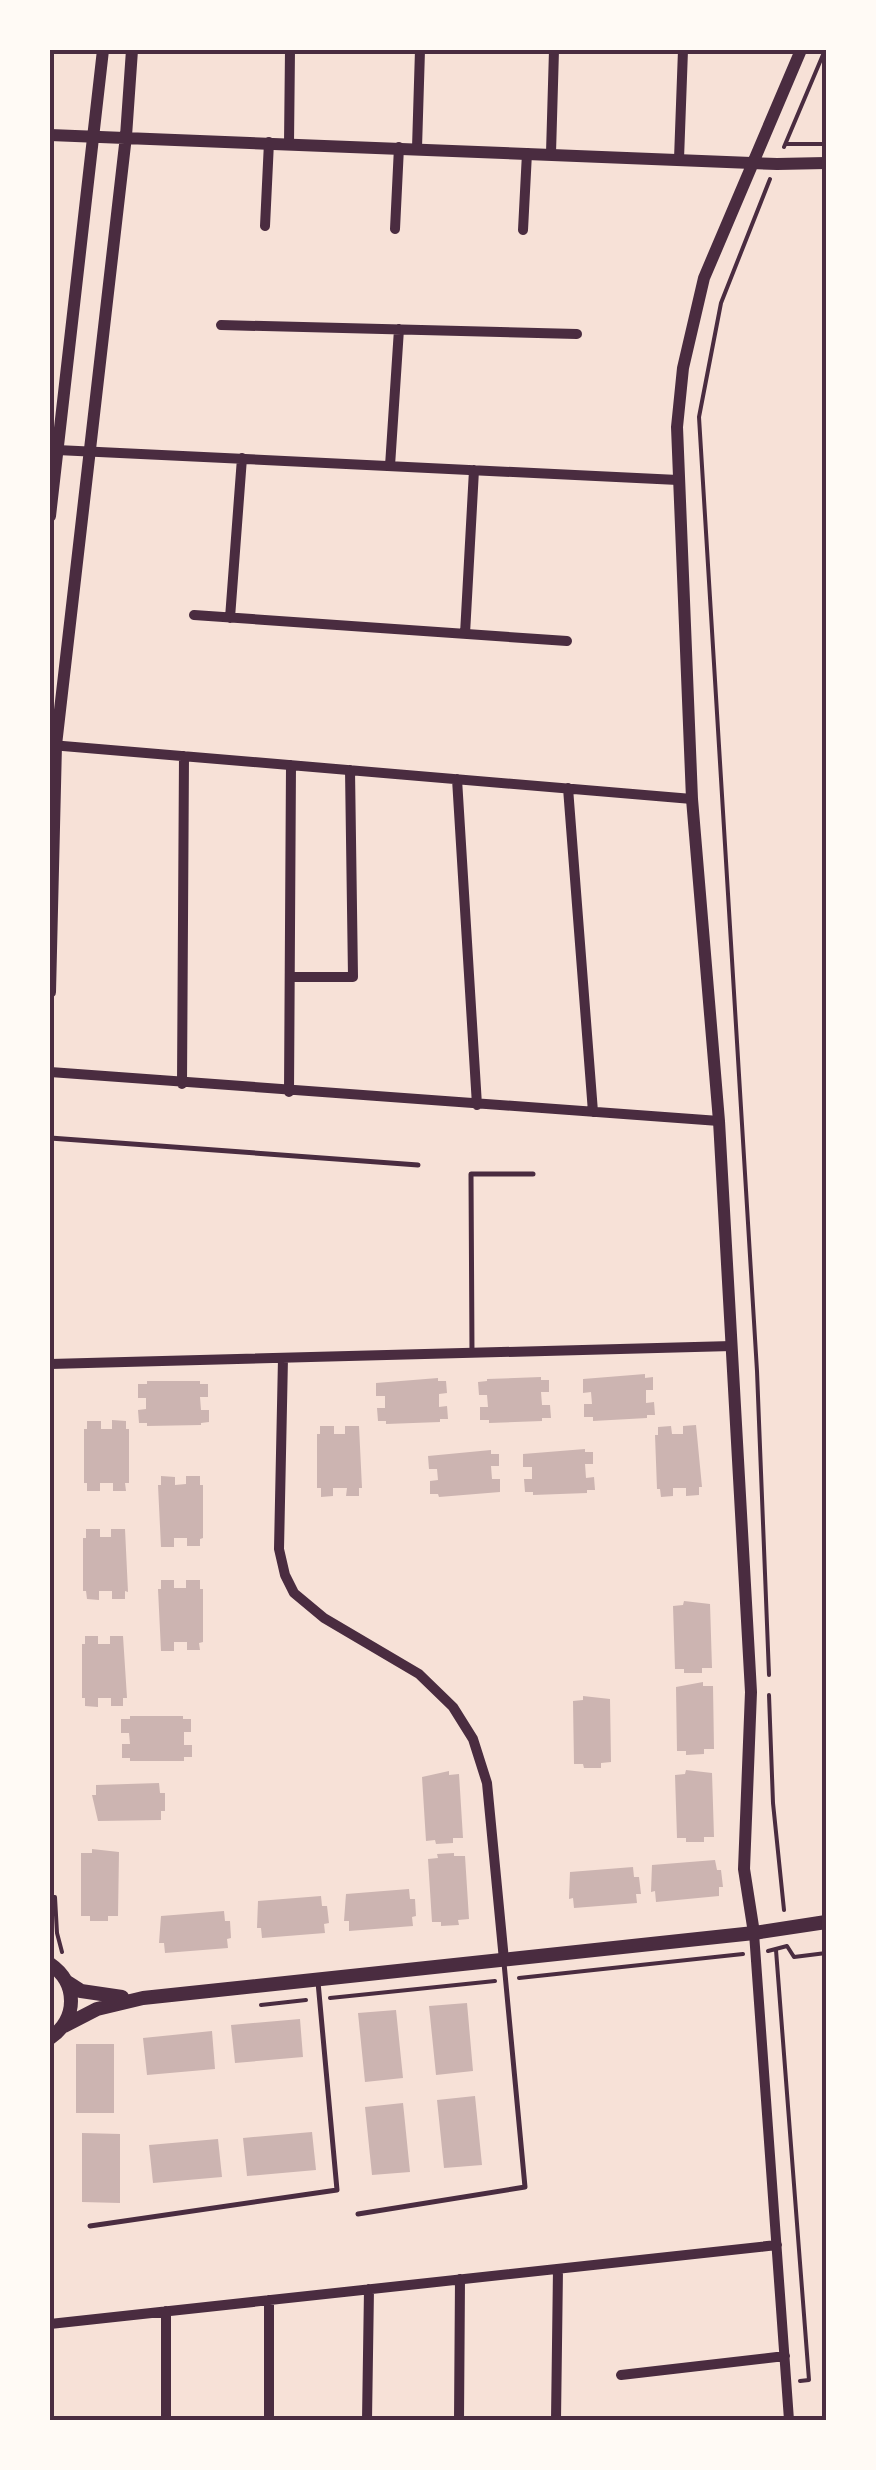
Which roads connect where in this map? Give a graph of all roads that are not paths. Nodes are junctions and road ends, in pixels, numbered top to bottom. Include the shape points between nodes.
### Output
1 (103, 50) edge
2 (132, 50) edge
3 (290, 50) edge
4 (420, 50) edge
5 (554, 50) edge
6 (683, 50) edge
7 (801, 50) edge
8 (96, 134) junction
9 (50, 135) edge
10 (126, 136) junction
11 (269, 142) junction
12 (289, 142) junction
13 (400, 147) junction
14 (417, 148) junction
15 (527, 152) junction
16 (551, 154) junction
17 (678, 159) junction
18 (752, 162) junction
19 (826, 163) edge
20 (265, 226) dead end
21 (395, 229) dead end
22 (523, 230) dead end
23 (221, 325) dead end
24 (399, 329) junction
25 (577, 334) dead end
26 (58, 450) junction
27 (91, 451) junction
28 (242, 458) junction
29 (390, 466) junction
30 (474, 470) junction
31 (678, 480) junction
32 (50, 516) edge
33 (194, 615) dead end
34 (230, 618) junction
35 (465, 634) junction
36 (567, 641) dead end
37 (53, 745) edge
38 (184, 756) junction
39 (291, 765) junction
40 (350, 770) junction
41 (457, 779) junction
42 (568, 788) junction
43 (692, 799) junction
44 (290, 977) junction
45 (50, 992) edge
46 (50, 1072) edge
47 (182, 1084) junction
48 (289, 1092) junction
49 (476, 1104) junction
50 (593, 1112) junction
51 (720, 1121) junction
52 (50, 1138) edge
53 (418, 1165) dead end
54 (533, 1174) dead end
55 (732, 1346) junction
56 (472, 1353) junction
57 (283, 1358) junction
58 (50, 1364) edge
59 (826, 1922) edge
60 (754, 1933) junction
61 (504, 1960) junction
62 (51, 1962) edge
63 (318, 1979) junction
64 (67, 1982) junction
65 (143, 1998) junction
66 (55, 2036) edge
67 (358, 2214) dead end
68 (90, 2226) dead end
69 (777, 2245) junction
70 (558, 2269) junction
71 (460, 2279) junction
72 (369, 2289) junction
73 (269, 2300) junction
74 (166, 2311) junction
75 (50, 2324) edge
76 (785, 2356) junction
77 (621, 2375) dead end
78 (166, 2420) edge
79 (269, 2420) edge
80 (366, 2420) edge
81 (460, 2420) edge
82 (556, 2420) edge
83 (789, 2420) edge

1 - 8 street
2 - 10 street
3 - 12 street
4 - 14 street
5 - 16 street
6 - 17 street
7 - 18 street
8 - 9 street
8 - 10 street
8 - 26 street
10 - 11 street
10 - 27 street
11 - 12 street
11 - 20 street
12 - 13 street
13 - 14 street
13 - 21 street
14 - 15 street
15 - 16 street
15 - 22 street
16 - 17 street
17 - 18 street
18 - 19 street
18 - 31 street via 694,315 677,427
23 - 24 street
24 - 25 street
24 - 29 street
26 - 27 street
26 - 32 street
27 - 28 street
27 - 37 street
28 - 29 street
28 - 34 street
29 - 30 street
30 - 31 street
30 - 35 street
31 - 43 street
33 - 34 street
34 - 35 street
35 - 36 street
37 - 38 street
37 - 45 street
38 - 39 street
38 - 47 street
39 - 40 street
39 - 44 street
40 - 41 street
40 - 44 street via 353,977
41 - 42 street
41 - 49 street
42 - 43 street
42 - 50 street
43 - 51 street
44 - 48 street
46 - 47 street
47 - 48 street
48 - 49 street
49 - 50 street
50 - 51 street
51 - 55 street
52 - 53 lane
54 - 56 lane via 471,1174
55 - 56 street
55 - 60 street via 751,1692 744,1869
56 - 57 street
57 - 58 street
57 - 61 street via 285,1575 294,1593 324,1618 419,1674 473,1738 487,1783
59 - 60 main road
60 - 61 main road
60 - 69 street
61 - 63 main road
61 - 67 lane via 525,2187
62 - 64 main road
63 - 65 main road
63 - 68 lane via 337,2190
64 - 65 main road via 96,1995
64 - 66 main road via 72,2001
65 - 66 main road via 98,2009
69 - 70 street
69 - 76 street
70 - 71 street
70 - 82 street
71 - 72 street
71 - 81 street
72 - 73 street
72 - 80 street
73 - 74 street
73 - 79 street
74 - 75 street
74 - 78 street
76 - 77 street
76 - 83 street

